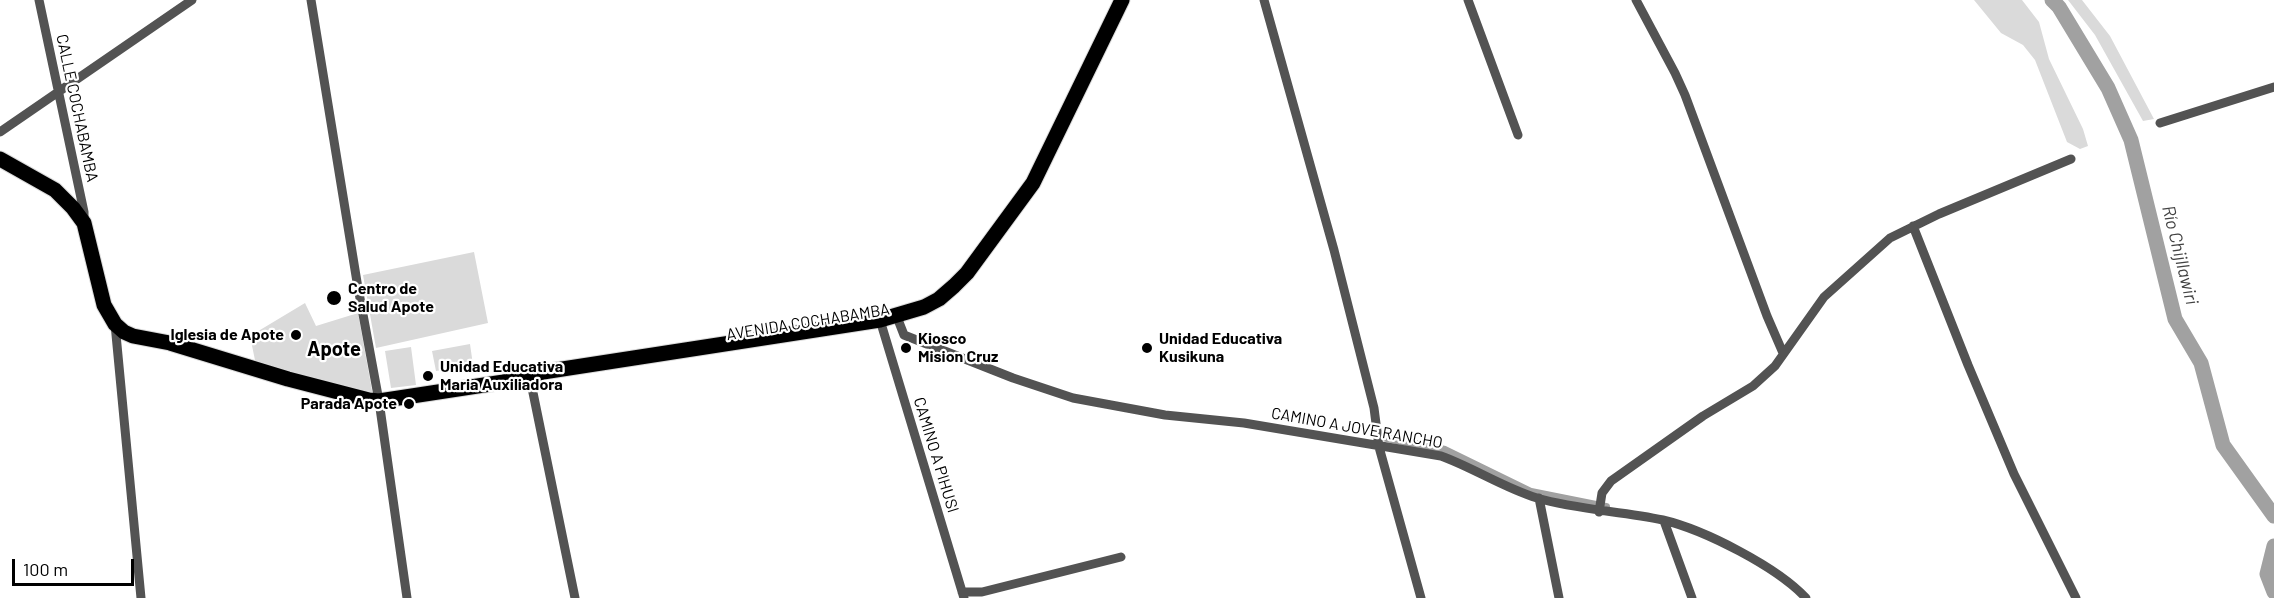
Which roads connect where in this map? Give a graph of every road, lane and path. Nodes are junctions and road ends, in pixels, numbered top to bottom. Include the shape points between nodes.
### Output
1 (39, 0) edge
2 (192, 0) edge
3 (311, 0) edge
4 (1122, 0) edge
5 (1132, 0) edge
6 (1264, 0) edge
7 (1468, 0) edge
8 (1636, 0) edge
9 (2274, 87) edge
10 (57, 93) junction
11 (2160, 123) dead end
12 (0, 132) edge
13 (1518, 135) dead end
14 (0, 159) edge
15 (2071, 159) dead end
16 (84, 223) junction
17 (1913, 226) junction
18 (898, 321) junction
19 (115, 324) junction
20 (880, 325) junction
21 (1783, 353) junction
22 (530, 378) junction
23 (379, 401) junction
24 (1379, 447) junction
25 (1539, 498) junction
26 (1599, 512) junction
27 (1664, 520) junction
28 (1121, 557) dead end
29 (963, 595) edge
30 (141, 598) edge
31 (406, 598) edge
32 (575, 598) edge
33 (1421, 598) edge
34 (1559, 598) edge
35 (1692, 598) edge
36 (1806, 598) edge
37 (2076, 598) edge

1 - 10 street, CALLE COCHABAMBA
2 - 10 street
3 - 23 street
4 - 18 main road, AVENIDA COCHABAMBA via 1025,197 954,286 939,299
5 - 18 main road, AVENIDA COCHABAMBA via 1034,201 958,296 939,309
6 - 24 street via 1334,250 1374,408
7 - 13 street
8 - 21 street via 1675,73
9 - 11 street
10 - 12 street
10 - 16 street, CALLE COCHABAMBA
14 - 16 main road via 55,190
15 - 17 street
16 - 19 main road via 104,305
17 - 21 street via 1890,238 1824,297
17 - 37 street via 2014,474
18 - 20 main road, AVENIDA COCHABAMBA
18 - 24 street, CAMINO A JOVE RANCHO via 904,335 1073,398
19 - 23 main road, AVENIDA COCHABAMBA via 133,336
19 - 30 street
20 - 22 main road, AVENIDA COCHABAMBA via 617,366 543,382
20 - 29 street, CAMINO A PIHUSI
21 - 26 street via 1754,386 1703,416 1611,481 1602,493
22 - 23 main road, AVENIDA COCHABAMBA
22 - 32 street
23 - 31 street
24 - 25 street, CAMINO A JOVE RANCHO via 1441,456
24 - 33 street
25 - 26 street, CAMINO A JOVE RANCHO
25 - 34 street
26 - 27 street, CAMINO A JOVE RANCHO
27 - 35 street
27 - 36 street, CAMINO A JOVE RANCHO via 1726,544 1769,569
28 - 29 street

